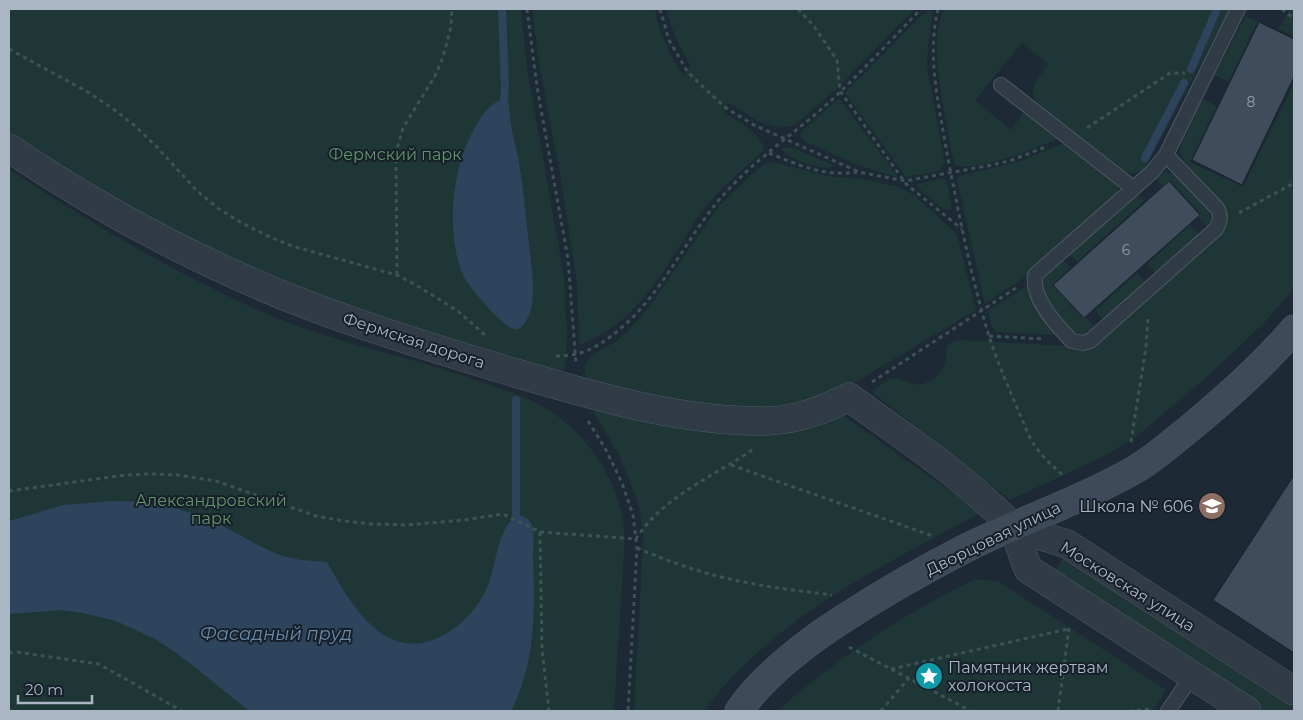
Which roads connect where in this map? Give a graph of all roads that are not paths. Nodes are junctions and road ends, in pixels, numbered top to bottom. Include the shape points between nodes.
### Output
1 (1238, 9) edge
2 (1001, 86) dead end
3 (9, 148) edge
4 (1166, 155) junction
5 (1133, 188) junction
6 (1294, 329) edge
7 (1013, 527) junction
8 (1192, 676) junction
9 (1294, 691) edge
10 (739, 711) edge
11 (1168, 711) edge
12 (1247, 711) edge

1 - 4 lane
2 - 5 lane
3 - 7 street, Фермская дорога via 111,213 250,281 418,343 577,391 672,412 768,421 795,418 849,397 956,476
4 - 5 lane
4 - 5 lane via 1217,208 1219,224 1090,341 1072,341 1037,295 1035,275
6 - 7 main road, Дворцовая улица via 1229,394 1139,467
7 - 8 street via 1028,569
7 - 9 street, Московская улица via 1067,544
7 - 10 main road, Дворцовая улица via 903,582 819,634 779,666
8 - 11 lane
8 - 12 street

